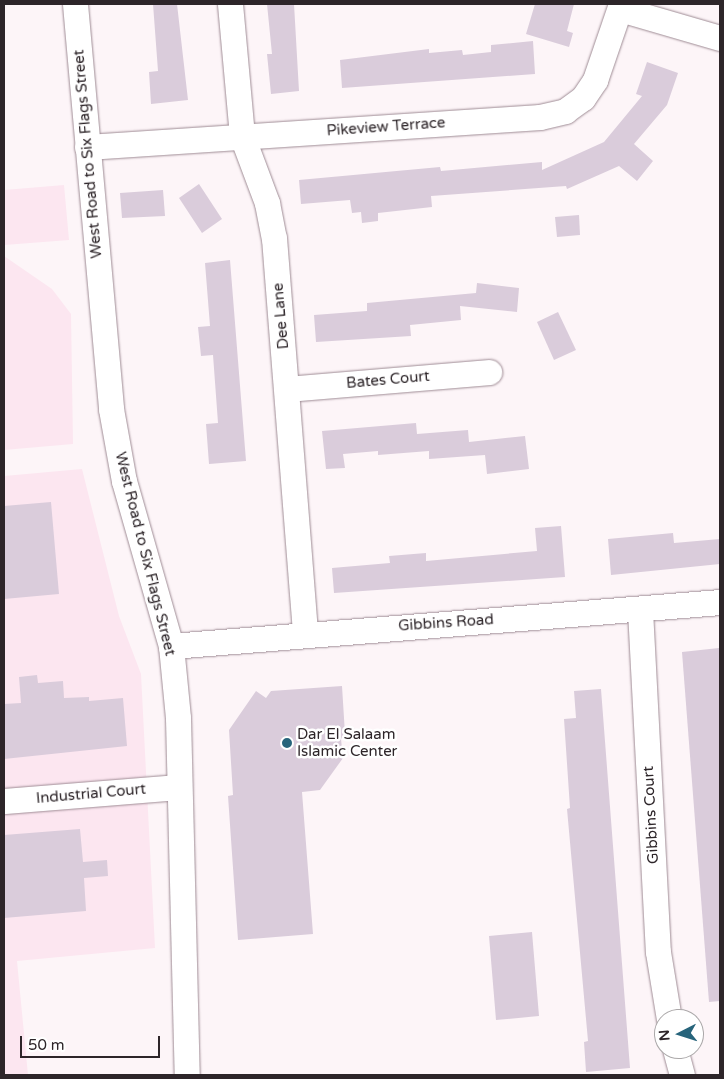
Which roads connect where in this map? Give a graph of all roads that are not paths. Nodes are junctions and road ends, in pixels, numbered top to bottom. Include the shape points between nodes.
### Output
1 (75, 4) edge
2 (230, 4) edge
3 (620, 6) edge
4 (720, 38) edge
5 (242, 136) junction
6 (87, 147) junction
7 (489, 372) dead end
8 (287, 388) junction
9 (720, 602) edge
10 (640, 610) junction
11 (305, 633) junction
12 (171, 646) junction
13 (178, 787) junction
14 (4, 801) edge
15 (667, 1009) edge
16 (678, 1059) edge
17 (187, 1075) edge
18 (682, 1075) edge

1 - 6 street, West Road to Six Flags Street
2 - 5 street, Dee Lane
3 - 4 street
3 - 5 street, Pikeview Terrace via 595,80 583,98 565,110 540,117
5 - 6 street, Pikeview Terrace
5 - 8 street, Dee Lane via 267,203 274,238
6 - 12 street, West Road to Six Flags Street via 111,409 124,481
7 - 8 street, Bates Court
8 - 11 street, Dee Lane
9 - 10 street, Gibbins Road
10 - 11 street, Gibbins Road
10 - 15 street, Gibbins Court via 658,952
11 - 12 street, Gibbins Road
12 - 13 street, West Road to Six Flags Street via 178,718
13 - 14 street, Industrial Court
13 - 17 street, West Road to Six Flags Street
16 - 18 street

